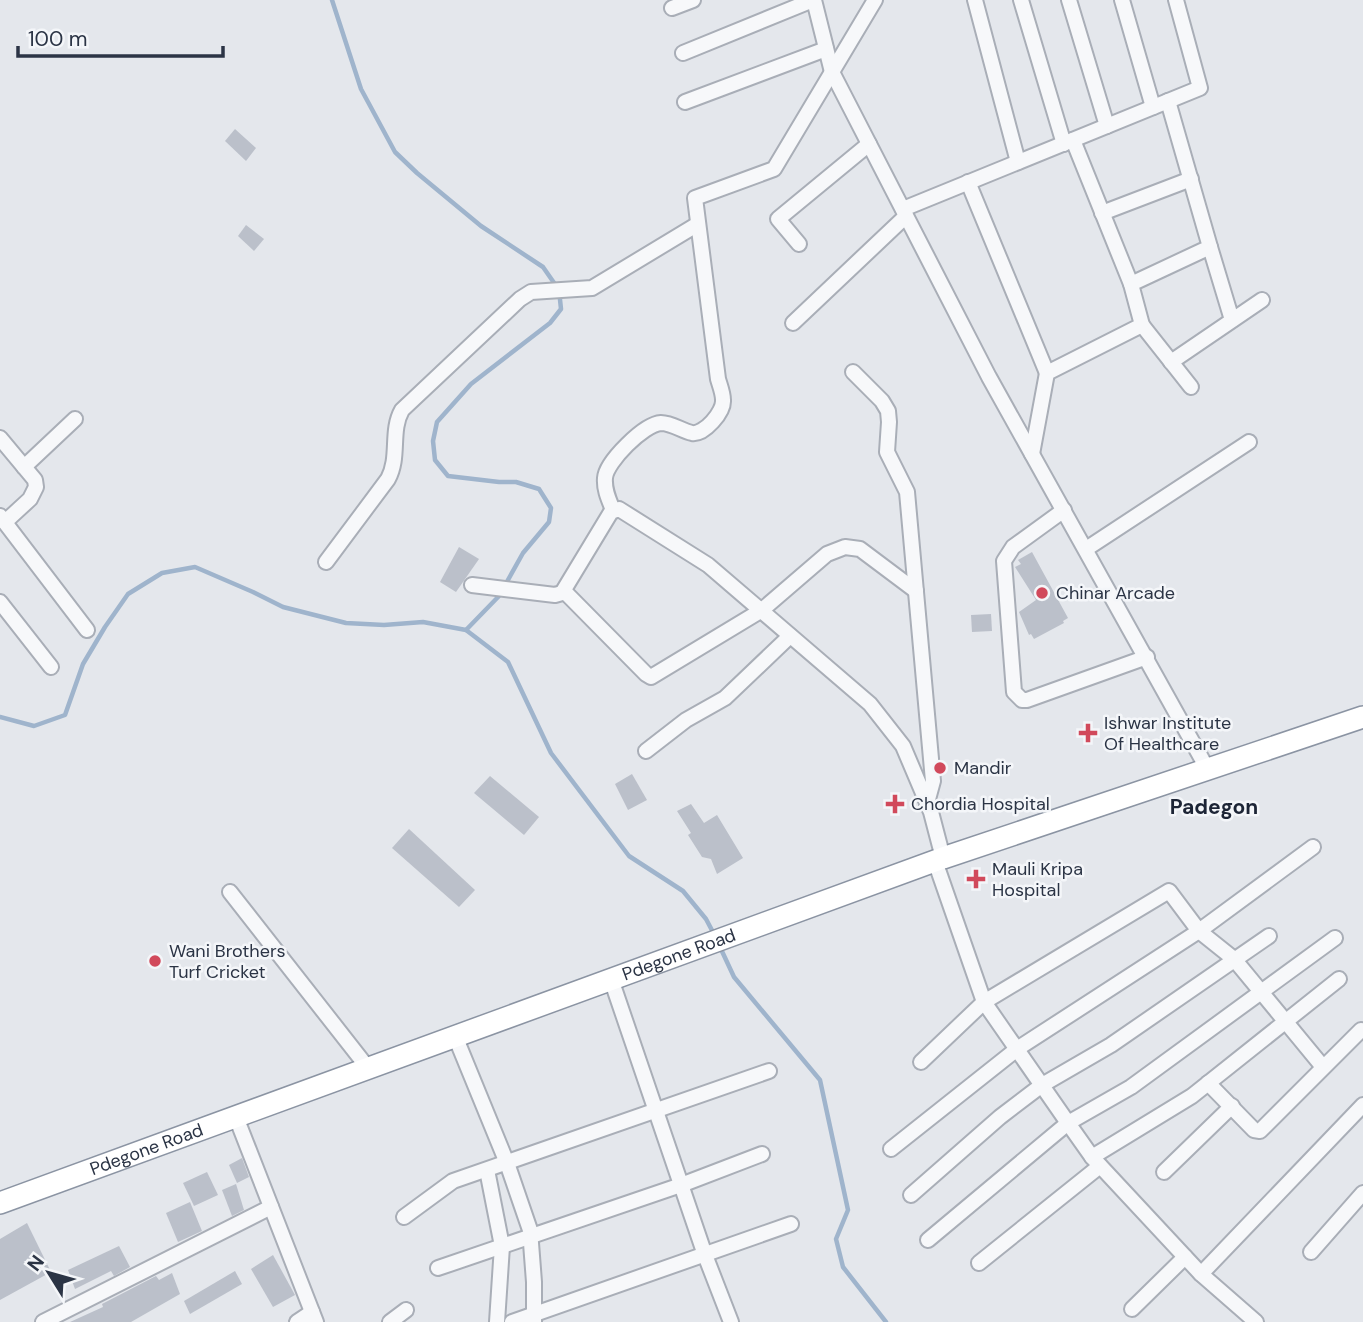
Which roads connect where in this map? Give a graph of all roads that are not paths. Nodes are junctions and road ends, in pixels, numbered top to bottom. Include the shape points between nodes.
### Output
1 (693, 0) edge
2 (813, 0) edge
3 (875, 0) edge
4 (975, 0) edge
5 (1021, 0) edge
6 (1069, 0) edge
7 (1122, 0) edge
8 (1177, 0) edge
9 (672, 8) dead end
10 (826, 49) junction
11 (682, 53) dead end
12 (832, 72) junction
13 (685, 102) dead end
14 (1168, 102) junction
15 (1153, 107) junction
16 (1107, 126) junction
17 (1068, 142) junction
18 (869, 144) junction
19 (1018, 162) junction
20 (1191, 179) junction
21 (968, 182) junction
22 (904, 212) junction
23 (1102, 213) junction
24 (698, 224) junction
25 (799, 244) dead end
26 (1210, 247) junction
27 (1131, 284) junction
28 (1262, 300) dead end
29 (1232, 320) junction
30 (793, 323) dead end
31 (1142, 325) junction
32 (1171, 362) junction
33 (853, 372) dead end
34 (1047, 373) junction
35 (1191, 387) dead end
36 (75, 419) dead end
37 (0, 438) edge
38 (1249, 442) dead end
39 (1032, 454) junction
40 (24, 467) junction
41 (613, 510) junction
42 (1064, 510) junction
43 (2, 519) edge
44 (1086, 549) junction
45 (326, 562) dead end
46 (472, 585) dead end
47 (564, 591) junction
48 (916, 591) junction
49 (0, 602) edge
50 (762, 610) junction
51 (88, 630) dead end
52 (790, 636) junction
53 (1147, 657) junction
54 (51, 667) dead end
55 (1363, 717) edge
56 (646, 751) dead end
57 (1209, 770) junction
58 (927, 803) junction
59 (1313, 847) dead end
60 (939, 859) junction
61 (230, 892) dead end
62 (1199, 931) junction
63 (1269, 936) dead end
64 (1335, 938) dead end
65 (1233, 961) junction
66 (611, 979) junction
67 (1339, 979) dead end
68 (1260, 993) junction
69 (984, 1002) junction
70 (1285, 1022) junction
71 (1361, 1030) dead end
72 (455, 1036) junction
73 (1017, 1049) junction
74 (921, 1062) dead end
75 (368, 1068) junction
76 (1323, 1068) junction
77 (769, 1071) dead end
78 (1208, 1083) junction
79 (1042, 1086) junction
80 (1363, 1104) edge
81 (1232, 1106) junction
82 (656, 1112) junction
83 (236, 1117) junction
84 (1068, 1123) junction
85 (891, 1149) dead end
86 (762, 1154) dead end
87 (1096, 1162) junction
88 (507, 1163) junction
89 (487, 1170) junction
90 (1164, 1172) dead end
91 (681, 1185) junction
92 (1363, 1193) edge
93 (911, 1195) dead end
94 (0, 1203) edge
95 (271, 1208) junction
96 (404, 1217) dead end
97 (791, 1224) dead end
98 (530, 1236) junction
99 (928, 1240) dead end
100 (502, 1246) junction
101 (1311, 1252) dead end
102 (705, 1255) junction
103 (1185, 1257) junction
104 (979, 1263) dead end
105 (438, 1268) dead end
106 (1201, 1274) junction
107 (1132, 1309) dead end
108 (406, 1310) dead end
109 (314, 1317) edge
110 (534, 1318) edge
111 (43, 1322) edge
112 (297, 1322) edge
113 (390, 1322) edge
114 (497, 1322) edge
115 (512, 1322) edge
116 (730, 1322) edge
117 (1255, 1322) edge

1 - 9 street
2 - 10 street
2 - 11 street
3 - 12 street
4 - 19 street
5 - 17 street
6 - 16 street
7 - 15 street
8 - 14 street via 1200,88
10 - 12 street
10 - 13 street
12 - 18 street
12 - 24 street via 775,169 695,198
14 - 15 street
14 - 20 street
15 - 16 street
16 - 17 street
17 - 19 street
17 - 23 street
18 - 22 street
18 - 25 street via 778,219
19 - 21 street
20 - 23 street
20 - 26 street
21 - 22 street
21 - 34 street
22 - 30 street
22 - 39 street
23 - 27 street
24 - 41 street via 724,403 703,431 694,434 661,423 635,438 605,476
24 - 45 street via 602,284 584,290 531,292 520,299 402,410 394,469
26 - 27 street
26 - 29 street
27 - 31 street
28 - 29 street
29 - 32 street
31 - 32 street
31 - 34 street
32 - 35 street
33 - 48 street via 888,411 887,452 907,492
34 - 39 street
36 - 40 street
37 - 40 street
38 - 44 street
39 - 42 street
40 - 43 street via 34,480 35,494
41 - 47 street
41 - 50 street via 619,509 708,565
42 - 44 street
42 - 53 street via 1013,547 1004,561 1014,692 1027,700
43 - 51 street
44 - 53 street
46 - 47 street via 555,596
47 - 50 street via 651,677
48 - 50 street via 860,549 845,547 827,554
48 - 58 street via 933,780
49 - 54 street
50 - 52 street
52 - 56 street via 720,703 686,720
52 - 58 street via 870,704 903,746
53 - 57 street
55 - 57 highway, Pdegone Road
57 - 60 highway, Pdegone Road
58 - 60 street
59 - 62 street
60 - 66 highway, Pdegone Road
60 - 69 street
61 - 75 street
62 - 65 street
62 - 69 street via 1169,891
62 - 73 street
63 - 65 street
64 - 68 street
65 - 68 street
65 - 79 street
66 - 72 highway, Pdegone Road
66 - 82 street
67 - 70 street
68 - 70 street
68 - 84 street via 1131,1087
69 - 73 street
69 - 74 street
70 - 76 street
70 - 78 street
71 - 76 street
72 - 75 highway, Pdegone Road
72 - 88 street
73 - 79 street
73 - 85 street
75 - 83 highway, Pdegone Road
76 - 81 street via 1260,1131
77 - 82 street
78 - 81 street
78 - 87 street
79 - 84 street
79 - 93 street
80 - 106 street
81 - 90 street
82 - 88 street
82 - 91 street
83 - 94 highway, Pdegone Road
83 - 95 street
84 - 87 street
84 - 99 street
86 - 91 street
87 - 103 street
87 - 104 street
88 - 89 street
88 - 98 street
89 - 96 street via 453,1181
89 - 100 street
91 - 98 street
91 - 102 street
92 - 101 street
95 - 109 street
95 - 111 street
97 - 102 street
98 - 100 street
98 - 110 street
100 - 105 street
100 - 114 street
102 - 110 street
102 - 116 street
103 - 106 street
103 - 107 street
106 - 117 street
108 - 113 street
109 - 112 street
110 - 115 street

